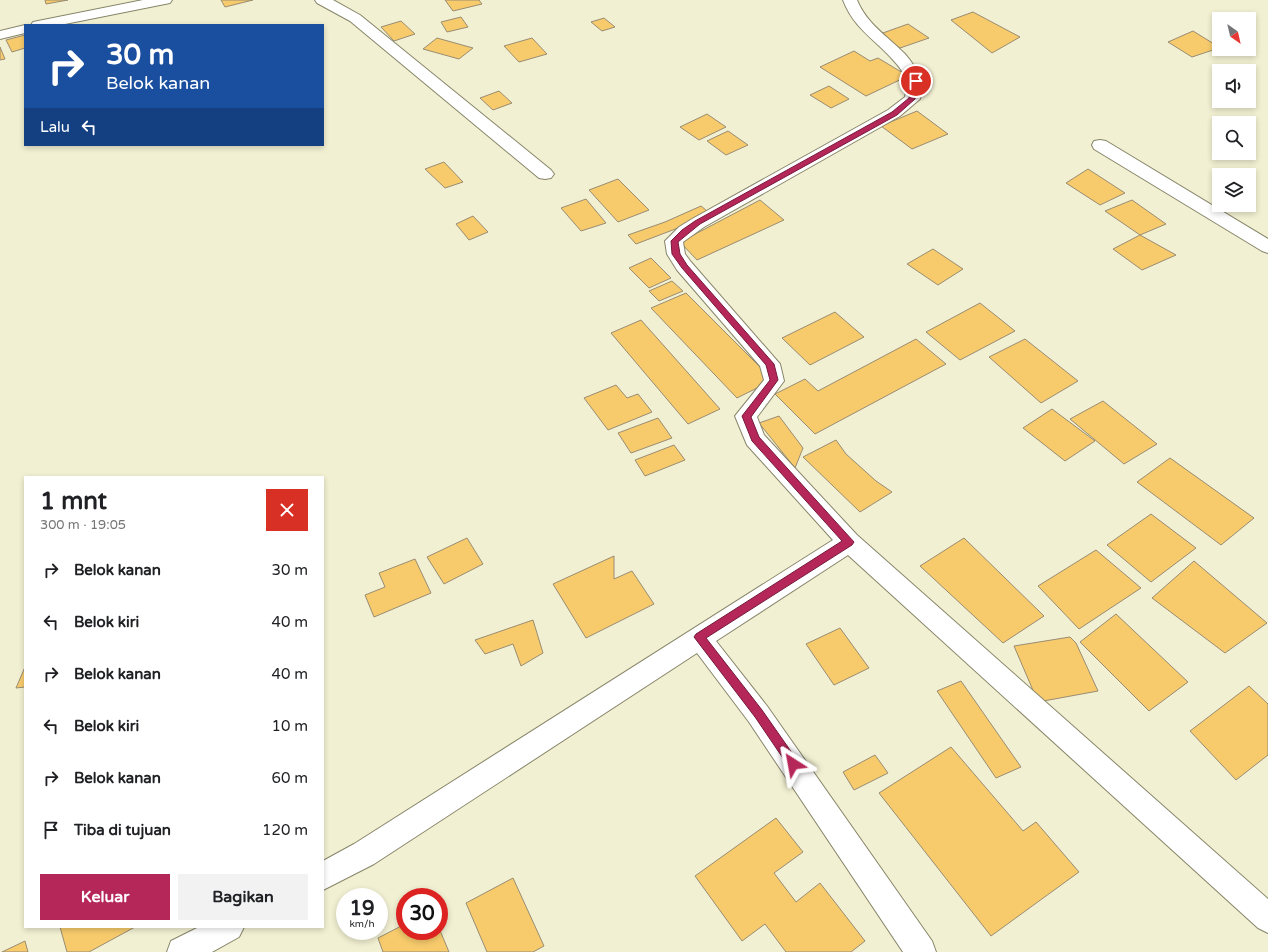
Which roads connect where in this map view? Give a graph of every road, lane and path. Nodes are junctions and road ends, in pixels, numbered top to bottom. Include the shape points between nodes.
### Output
1 (165, 0) edge
2 (322, 0) edge
3 (850, 0) edge
4 (43, 24) edge
5 (24, 29) edge
6 (0, 35) edge
7 (1100, 145) dead end
8 (545, 174) dead end
9 (1268, 247) edge
10 (849, 542) junction
11 (699, 637) junction
12 (324, 875) edge
13 (1268, 918) edge
14 (227, 928) edge
15 (182, 952) edge
16 (921, 952) edge

1 - 4 street
2 - 8 street via 355,18
3 - 10 street via 854,13 872,34 899,56 916,81 912,99 894,113 698,223 674,241 676,254 684,266 770,364 774,380 746,416 755,439
5 - 6 street
7 - 9 street
10 - 11 street
10 - 13 street
11 - 12 street via 364,854
11 - 16 street via 758,714
14 - 15 street

